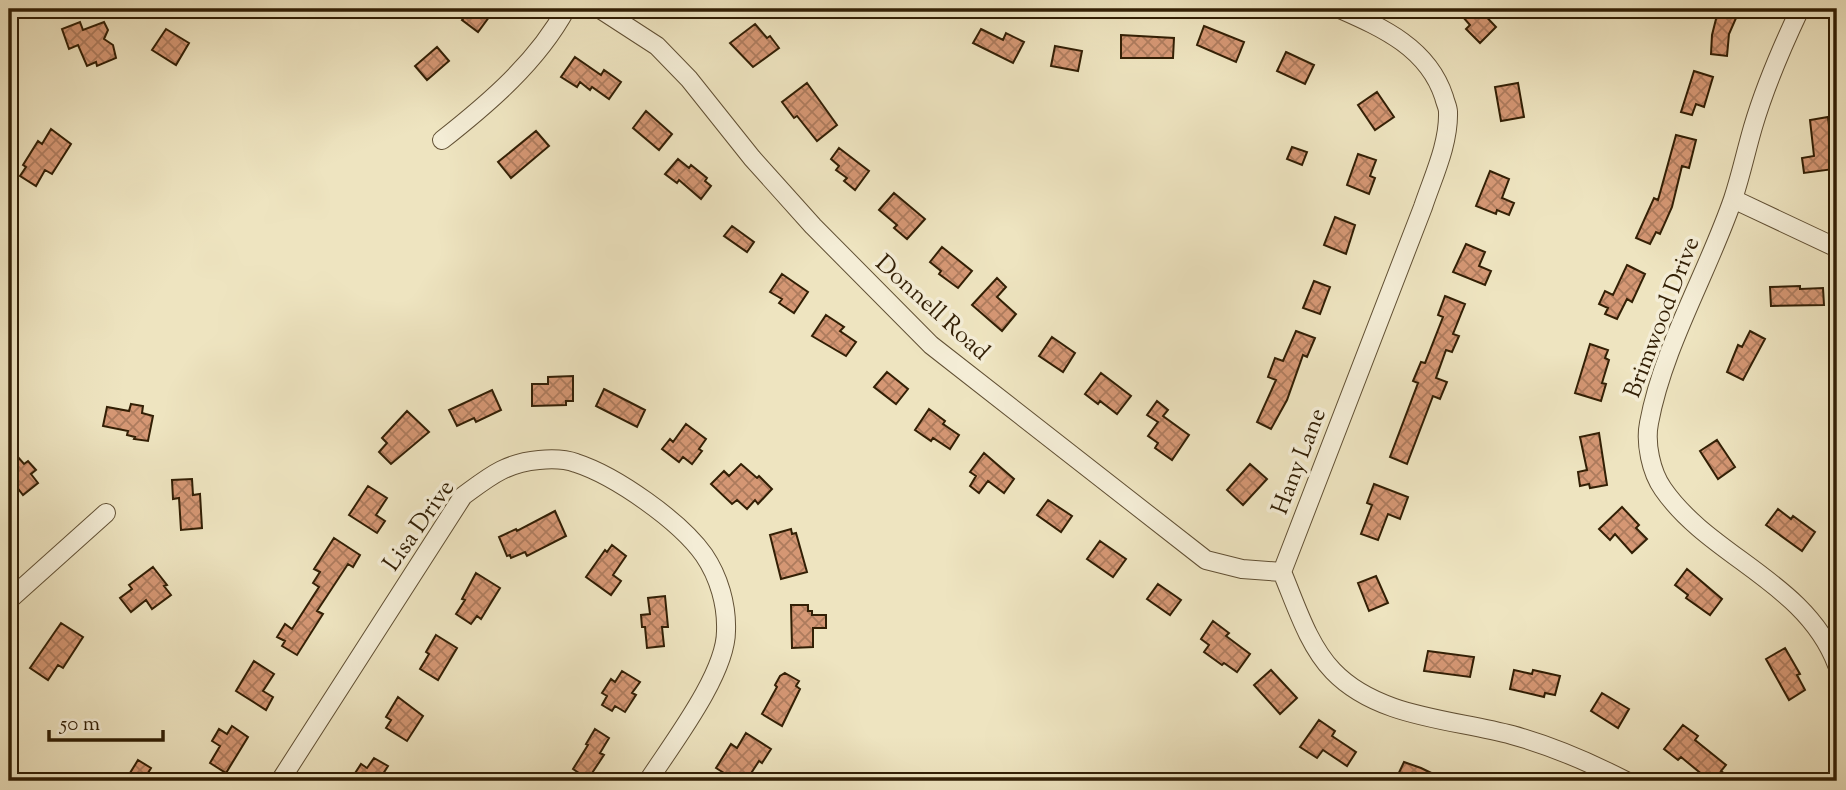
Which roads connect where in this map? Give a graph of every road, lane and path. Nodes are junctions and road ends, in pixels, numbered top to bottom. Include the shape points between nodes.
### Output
1 (566, 9) edge
2 (600, 9) edge
3 (1339, 9) edge
4 (1800, 9) edge
5 (442, 140) dead end
6 (1733, 199) junction
7 (1837, 248) edge
8 (106, 513) dead end
9 (1282, 572) junction
10 (9, 600) edge
11 (1837, 664) edge
12 (280, 781) edge
13 (648, 781) edge
14 (1626, 781) edge

1 - 5 street via 492,100
2 - 9 street, Donnell Road via 657,46 813,226 931,345 1206,560
3 - 9 street, Hany Lane via 1391,33 1418,52 1438,78 1448,111 1443,148 1423,207
4 - 6 street, Brimwood Drive via 1774,62
6 - 7 street
6 - 11 street, Brimwood Drive via 1661,378 1648,425 1648,450 1661,487 1685,515 1778,587 1807,617
8 - 10 street
9 - 14 street via 1311,639 1333,671 1358,691 1385,706 1513,735 1578,757
12 - 13 street, Lisa Drive via 463,496 502,468 538,460 573,461 611,477 677,526 705,556 723,595 726,633 716,674

